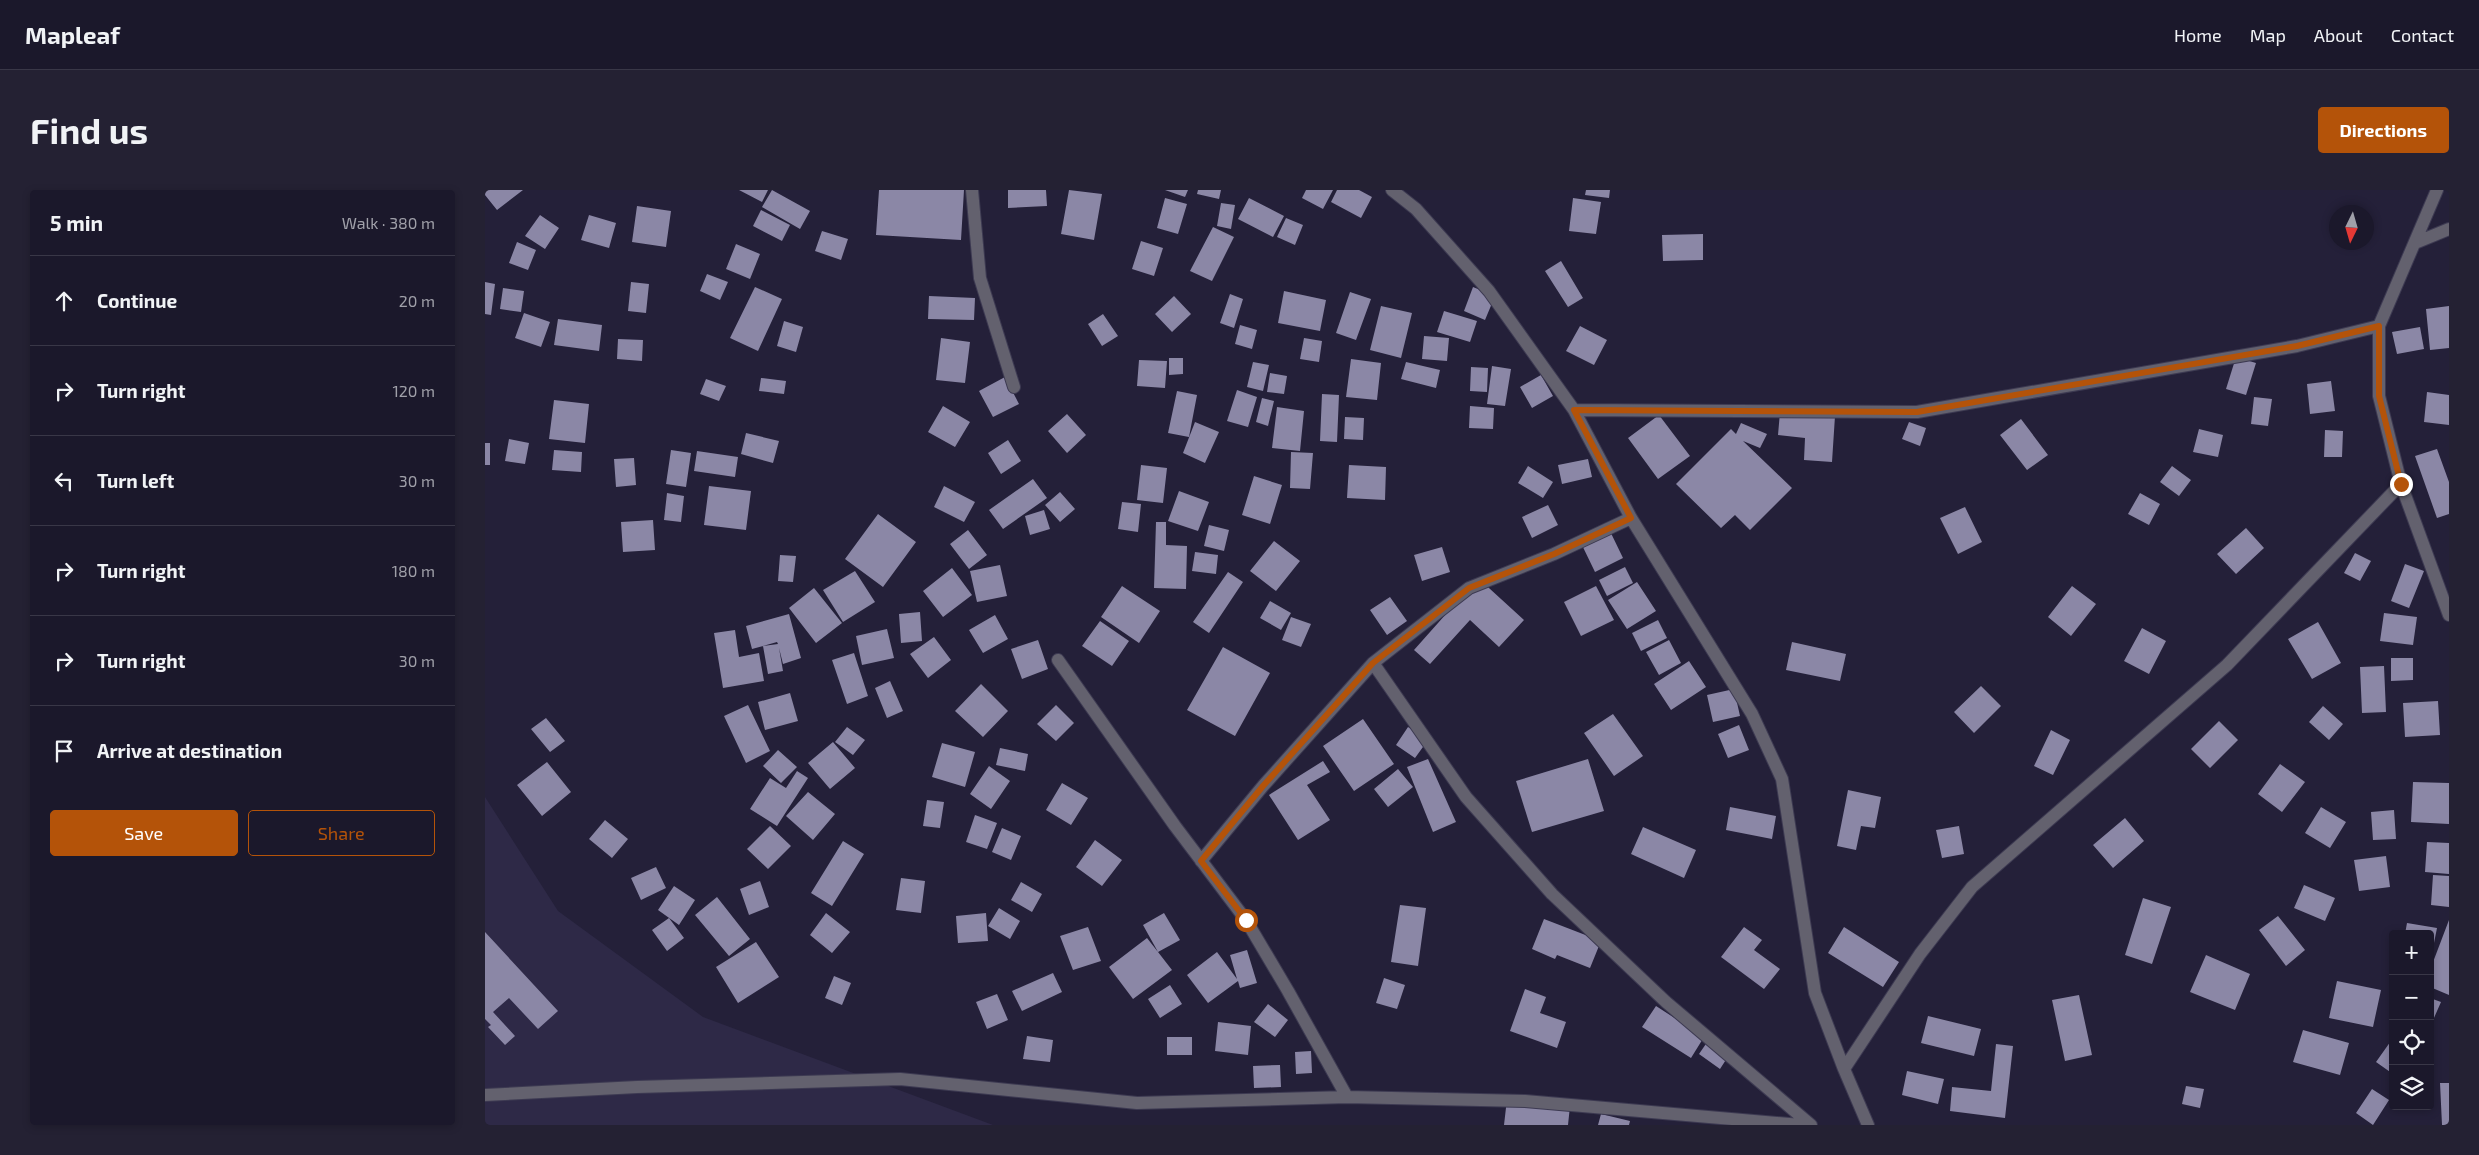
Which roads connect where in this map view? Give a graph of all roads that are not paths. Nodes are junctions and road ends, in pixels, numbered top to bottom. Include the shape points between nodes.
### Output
1 (973, 190) edge
2 (1392, 190) edge
3 (2437, 190) edge
4 (2449, 229) edge
5 (2415, 243) junction
6 (2379, 326) junction
7 (1014, 388) dead end
8 (1574, 410) junction
9 (2401, 484) junction
10 (1631, 518) junction
11 (2449, 615) edge
12 (1058, 660) dead end
13 (1373, 663) junction
14 (1201, 861) junction
15 (1844, 1069) junction
16 (485, 1095) edge
17 (1347, 1097) junction
18 (1801, 1125) edge
19 (1811, 1125) edge
20 (1868, 1125) edge

1 - 7 street via 980,278
2 - 8 street via 1416,210 1489,291
3 - 5 street
4 - 5 street
5 - 6 street
6 - 8 street via 2297,346 1917,412
6 - 9 street via 2379,396
8 - 10 street
9 - 11 street
9 - 15 street via 2227,665 1972,887 1920,954
10 - 13 street via 1554,554 1469,588
10 - 15 street via 1753,714 1783,779 1815,993
12 - 14 street
13 - 14 street
13 - 19 street via 1466,797 1552,894 1666,1002
14 - 17 street via 1246,920
15 - 20 street
16 - 17 street via 900,1079 1137,1103
17 - 18 street via 1525,1101

